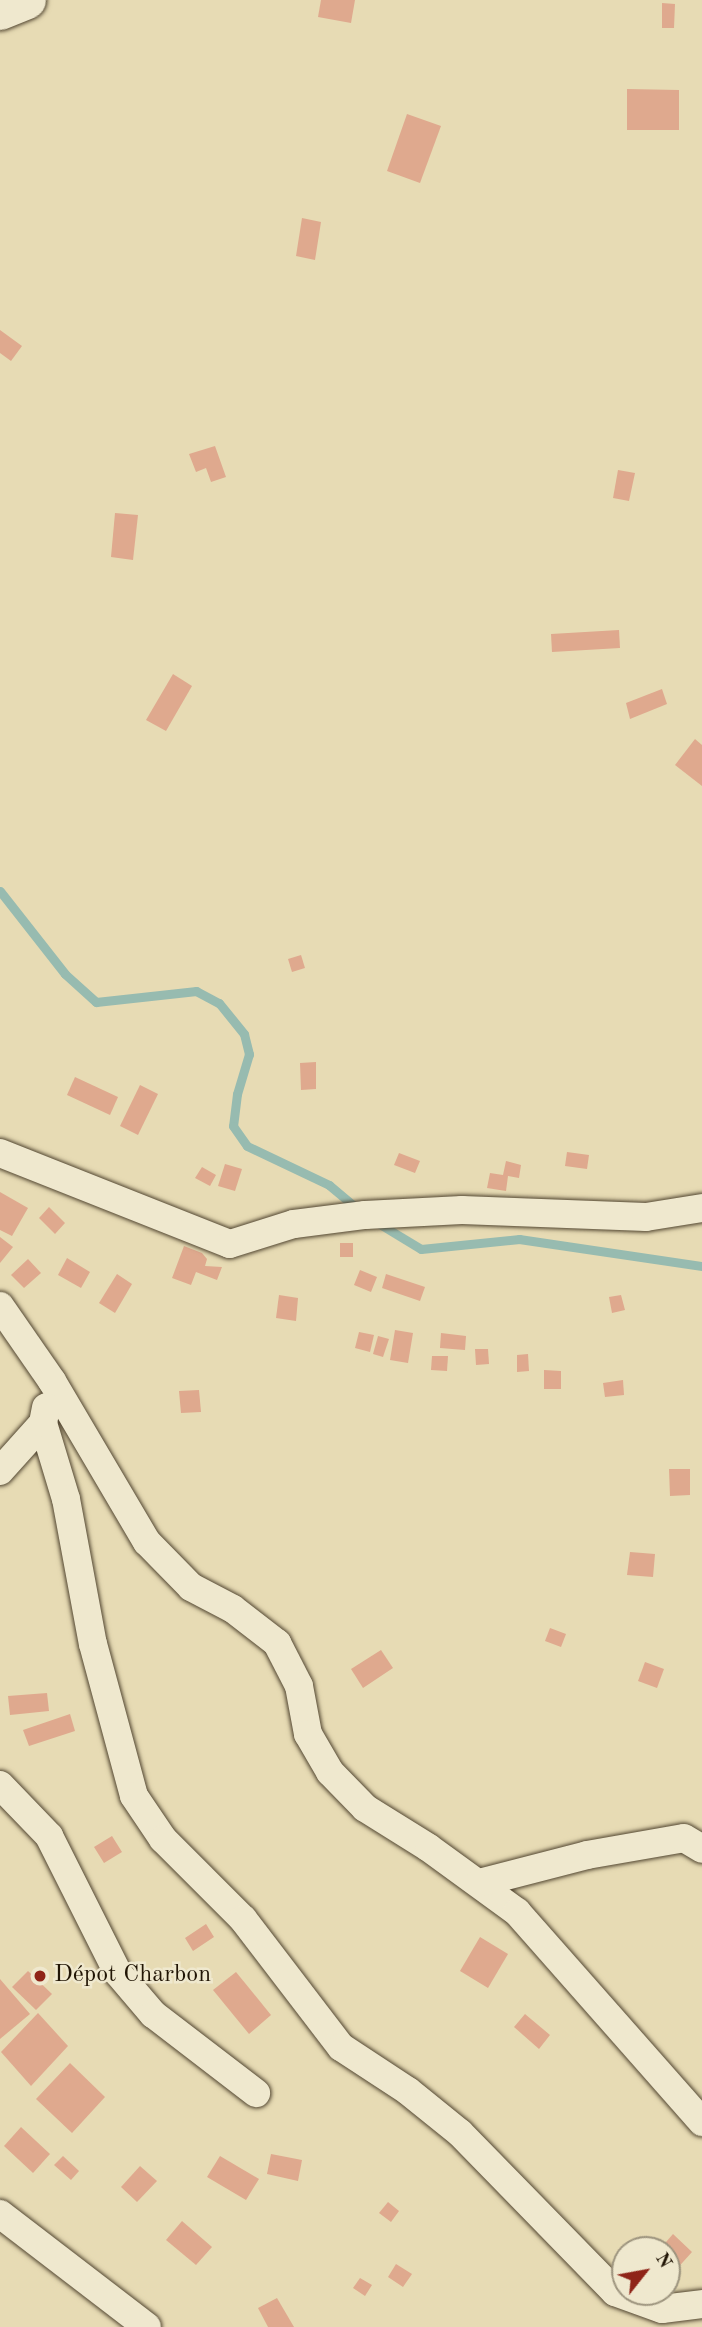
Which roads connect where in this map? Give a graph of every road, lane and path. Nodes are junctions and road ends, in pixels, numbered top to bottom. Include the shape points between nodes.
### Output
1 (27, 0) edge
2 (0, 11) edge
3 (0, 1153) edge
4 (702, 1208) edge
5 (0, 1306) edge
6 (52, 1381) junction
7 (43, 1423) junction
8 (0, 1471) edge
9 (0, 1785) edge
10 (702, 1849) edge
11 (479, 1884) junction
12 (256, 2093) dead end
13 (702, 2122) edge
14 (0, 2214) edge
15 (702, 2304) edge
16 (147, 2327) edge

1 - 2 street
3 - 4 street via 230,1244 294,1224 365,1215 462,1210 646,1217
5 - 6 street
6 - 7 street
6 - 11 street via 147,1542 191,1587 233,1609 277,1643 299,1686 308,1734 330,1772 365,1808
7 - 8 street
7 - 15 street via 66,1499 93,1644 134,1796 163,1839 243,1919 341,2047 408,2091 460,2133 615,2292 662,2309
9 - 12 street via 49,1836 118,1973 153,2014
10 - 11 street via 684,1838 587,1855
11 - 13 street via 517,1912
14 - 16 street

